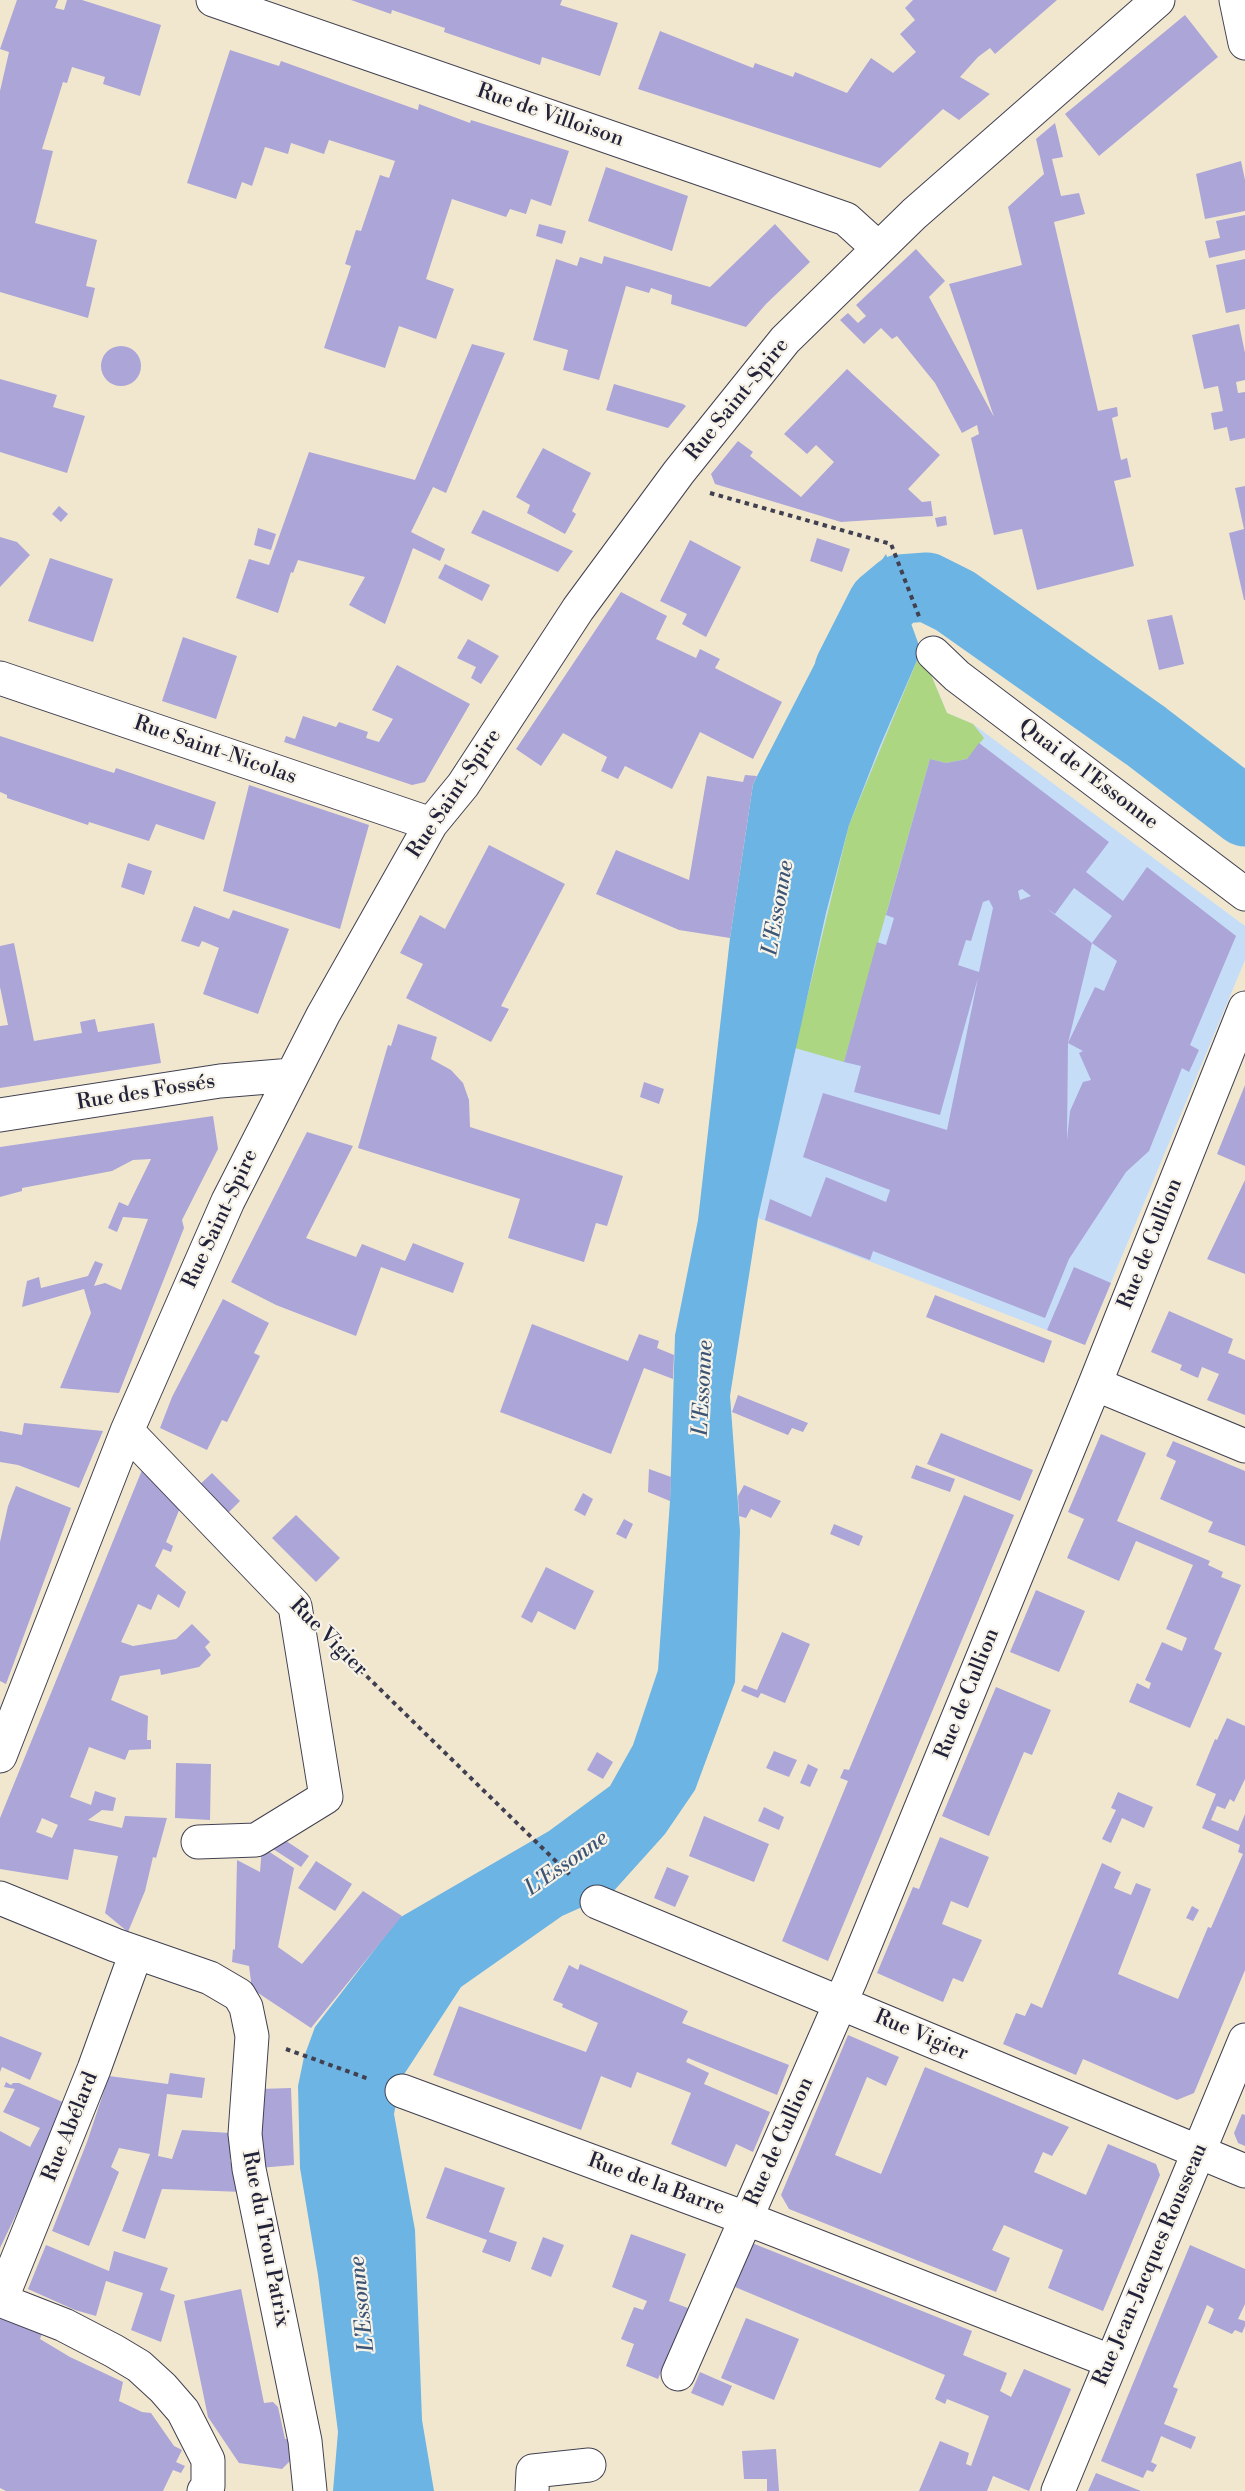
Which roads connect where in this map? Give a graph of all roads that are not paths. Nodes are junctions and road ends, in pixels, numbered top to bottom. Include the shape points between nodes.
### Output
1 (213, 0) edge
2 (1158, 0) edge
3 (1236, 0) edge
4 (1245, 43) edge
5 (878, 248) junction
6 (933, 653) road end
7 (0, 678) edge
8 (431, 824) junction
9 (1245, 894) edge
10 (1245, 1008) edge
11 (292, 1075) junction
12 (0, 1115) edge
13 (1095, 1384) junction
14 (127, 1431) junction
15 (1245, 1446) edge
16 (0, 1756) edge
17 (198, 1842) dead end
18 (0, 1898) edge
19 (597, 1902) road end
20 (136, 1953) junction
21 (841, 2002) junction
22 (1245, 2040) edge
23 (402, 2091) road end
24 (1199, 2151) junction
25 (1245, 2171) edge
26 (745, 2218) junction
27 (1, 2300) edge
28 (1110, 2361) junction
29 (678, 2374) dead end
30 (589, 2464) dead end
31 (211, 2489) edge
32 (310, 2491) edge
33 (532, 2491) edge
34 (1058, 2491) edge

1 - 5 street, Rue de Villoison via 846,219
2 - 5 street, Rue Saint-Spire
3 - 4 street
5 - 8 street, Rue Saint-Spire via 785,340 679,472 578,609 463,785
6 - 9 street, Quai de l'Essonne via 957,676
7 - 8 street, Rue Saint-Nicolas
8 - 11 street, Rue Saint-Spire
10 - 13 street, Rue de Cullion
11 - 12 street, Rue des Fossés via 220,1081
11 - 14 street, Rue Saint-Spire via 228,1201
13 - 15 street
13 - 21 street, Rue de Cullion
14 - 16 street, Rue Saint-Spire
14 - 17 street, Rue Vigier via 295,1606 326,1797 256,1840
18 - 20 street, Rue du Trou Patrix
19 - 21 street, Rue Vigier
20 - 27 street, Rue Abélard
20 - 32 street, Rue du Trou Patrix via 188,1961 239,1995 246,2007 252,2036 245,2134 249,2169 305,2441
21 - 24 street, Rue Vigier
21 - 26 street, Rue de Cullion
22 - 24 street, Rue Jean-Jacques Rousseau
23 - 26 street, Rue de la Barre
24 - 25 street, Rue Vigier
24 - 28 street, Rue Jean-Jacques Rousseau
26 - 28 street, Rue de la Barre
26 - 29 street, Rue de Cullion
27 - 31 street via 64,2325 139,2366 183,2410 207,2460
28 - 34 street, Rue Jean-Jacques Rousseau
30 - 33 street via 533,2471

